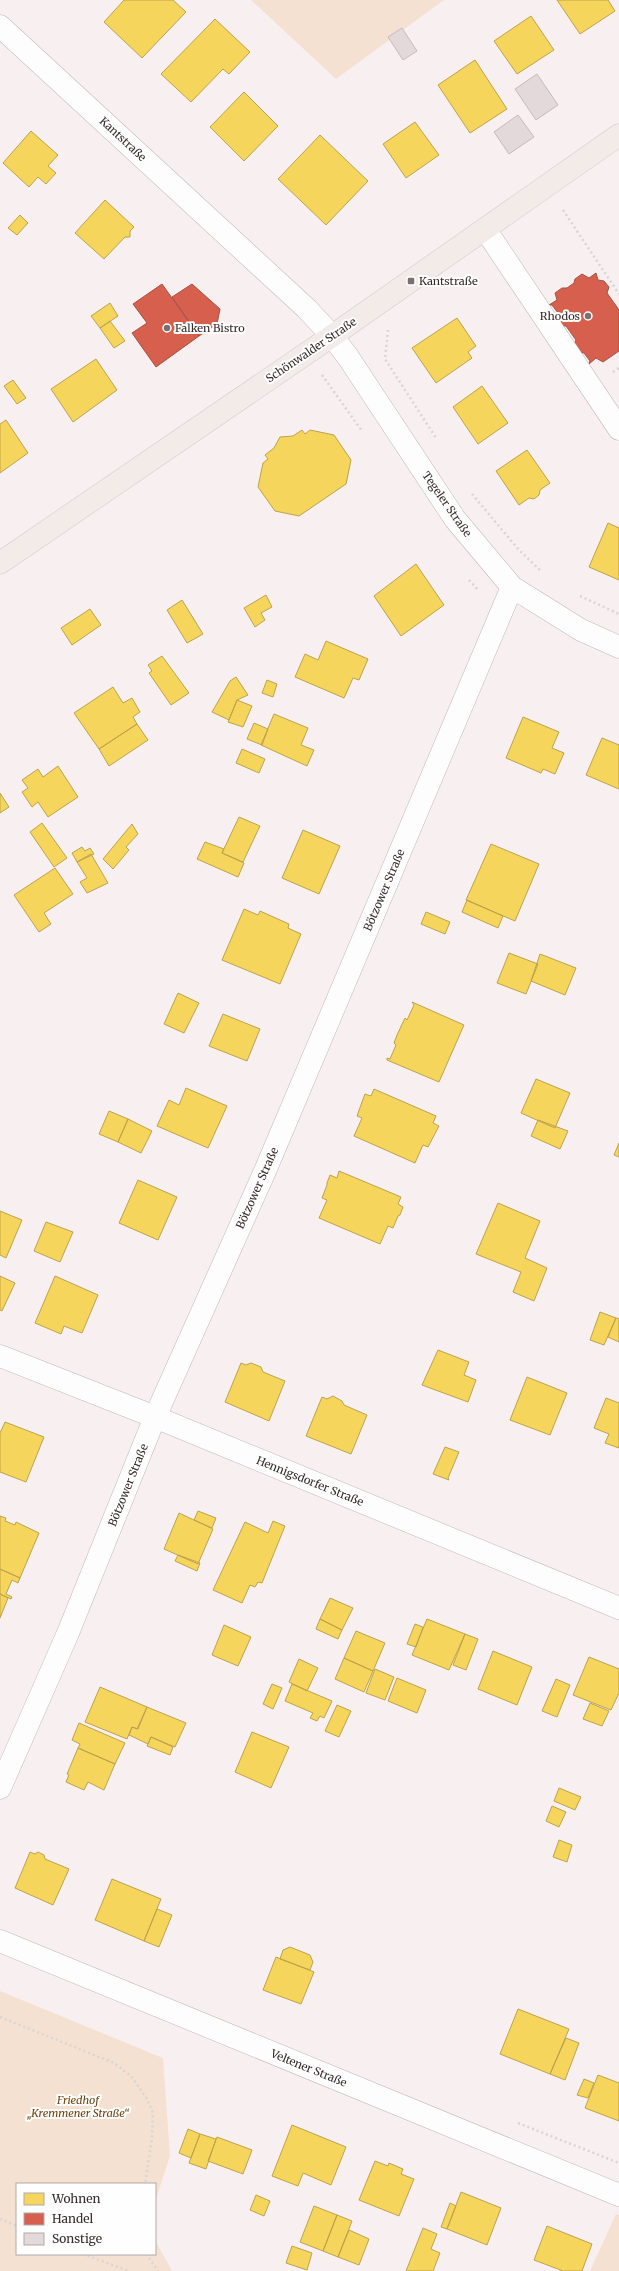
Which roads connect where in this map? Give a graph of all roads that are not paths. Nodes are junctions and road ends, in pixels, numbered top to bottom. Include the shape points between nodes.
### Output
1 (0, 26) edge
2 (619, 135) edge
3 (485, 229) junction
4 (332, 336) junction
5 (619, 429) edge
6 (0, 563) edge
7 (512, 587) junction
8 (619, 647) edge
9 (0, 1356) edge
10 (155, 1417) junction
11 (619, 1608) edge
12 (0, 1788) edge
13 (0, 1941) edge
14 (619, 2195) edge

1 - 4 street, Kantstraße
2 - 3 main road, Schönwalder Straße
3 - 4 main road, Schönwalder Straße
3 - 5 street
4 - 6 main road, Schönwalder Straße
4 - 7 street, Tegeler Straße via 454,519
7 - 8 street, Tegeler Straße via 581,630
7 - 10 street, Bötzower Straße via 272,1156
9 - 10 street, Hennigsdorfer Straße
10 - 11 street, Hennigsdorfer Straße
10 - 12 street, Bötzower Straße via 68,1633
13 - 14 street, Veltener Straße

